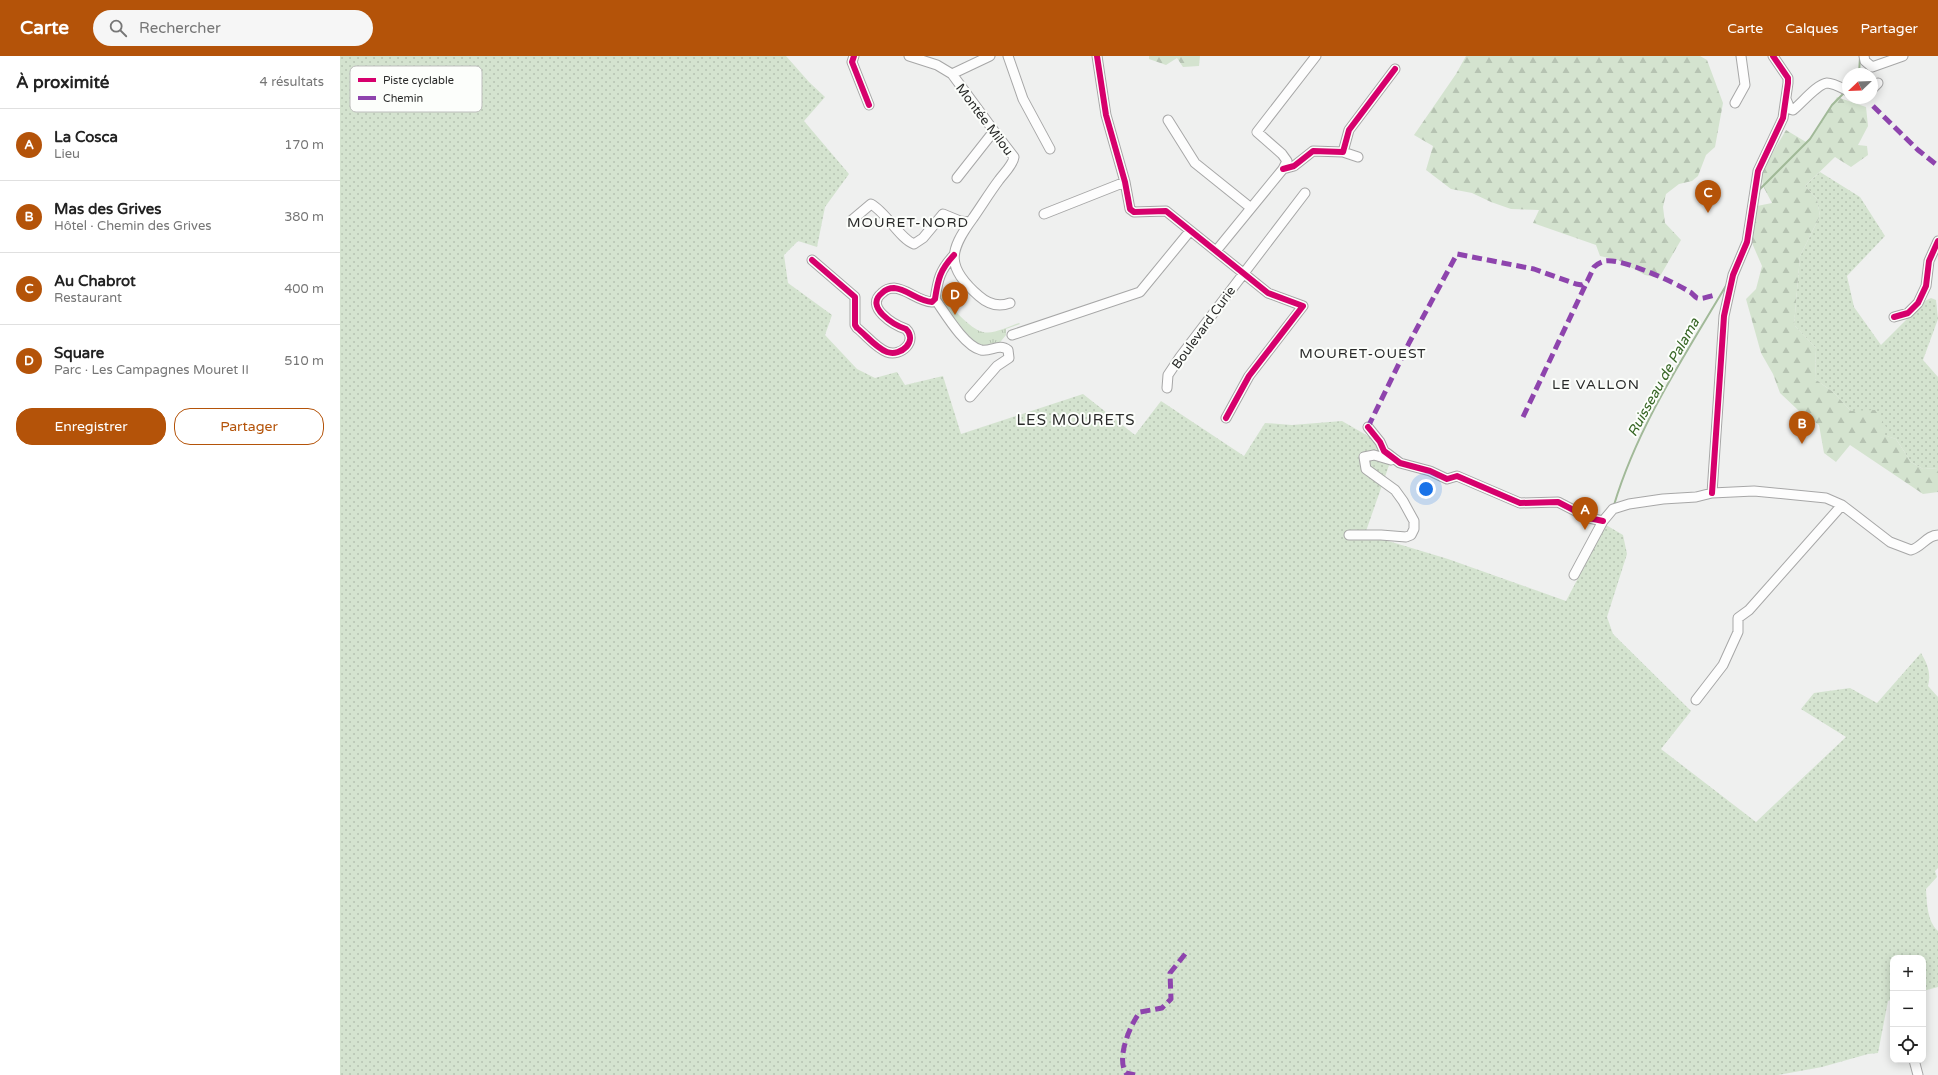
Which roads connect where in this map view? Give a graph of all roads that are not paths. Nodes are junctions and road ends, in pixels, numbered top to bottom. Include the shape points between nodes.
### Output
1 (854, 56) edge
2 (990, 56) edge
3 (1008, 56) edge
4 (1097, 56) edge
5 (1316, 56) edge
6 (1741, 56) edge
7 (1773, 56) edge
8 (1864, 56) edge
9 (1902, 56) edge
10 (914, 58) edge
11 (1395, 69) dead end
12 (952, 74) junction
13 (1842, 88) edge
14 (1785, 98) junction
15 (1735, 103) dead end
16 (869, 105) dead end
17 (1168, 120) dead end
18 (994, 131) junction
19 (1050, 149) dead end
20 (1342, 152) junction
21 (1358, 156) dead end
22 (1283, 169) junction
23 (957, 178) dead end
24 (1125, 182) junction
25 (1305, 193) dead end
26 (1250, 208) junction
27 (1044, 214) dead end
28 (852, 220) dead end
29 (969, 222) junction
30 (1190, 231) junction
31 (1938, 241) edge
32 (1216, 251) junction
33 (954, 255) junction
34 (812, 260) dead end
35 (1243, 273) junction
36 (935, 299) junction
37 (1010, 302) dead end
38 (1894, 317) dead end
39 (1012, 335) dead end
40 (1167, 388) dead end
41 (970, 397) dead end
42 (1226, 418) dead end
43 (1368, 427) dead end
44 (1400, 463) junction
45 (1712, 493) junction
46 (1842, 505) junction
47 (1603, 521) junction
48 (1349, 535) dead end
49 (1938, 535) edge
50 (1574, 575) dead end
51 (1696, 700) dead end
52 (1915, 1063) edge
53 (1918, 1075) edge

1 - 16 street via 852,62
2 - 12 street
3 - 19 street via 1023,99
4 - 24 street via 1106,115
5 - 22 street via 1257,132 1287,161
6 - 15 street via 1745,85
7 - 14 street via 1788,78
8 - 9 street via 1865,61 1872,67
10 - 12 street via 937,65
11 - 20 street via 1349,130
12 - 18 street, Montée Milou
13 - 14 street via 1830,83 1824,84 1793,110
14 - 45 street via 1783,118 1758,171 1747,242 1733,275 1724,316
17 - 26 street via 1195,163
18 - 23 street
18 - 29 street, Montée Milou via 1012,152 1014,160
20 - 21 street
20 - 22 street via 1313,151 1294,166
22 - 26 street
24 - 27 street
24 - 30 street via 1130,209 1134,212 1166,211
25 - 35 street, Boulevard Curie
26 - 32 street
28 - 29 street via 870,204 914,244 923,238 943,214
29 - 33 street via 962,232
30 - 32 street
30 - 39 street via 1140,292
31 - 38 street via 1928,261 1926,286 1918,303 1908,313
32 - 35 street
33 - 36 street via 939,275
33 - 37 street via 955,266 965,284 995,305
34 - 36 street via 852,294 856,300 855,325 888,352 895,353 905,349 910,336 906,328 892,324 879,311 877,303 880,294 895,288 927,301
35 - 40 street, Boulevard Curie via 1177,361 1168,375
35 - 42 street via 1268,293 1303,306 1249,376
36 - 41 street via 972,346 985,350 999,347 1008,350 1009,358 997,366
43 - 44 street via 1384,451
44 - 47 street via 1430,471 1447,479 1457,476 1520,503 1558,502 1589,518
44 - 48 street via 1374,455 1364,457 1366,469 1395,490 1403,500 1414,521 1411,535
45 - 46 street via 1747,491 1790,494 1826,498
45 - 47 street via 1617,507
46 - 49 street via 1890,542 1911,550 1931,536
46 - 51 street via 1749,610 1738,618 1738,632 1723,665
47 - 50 street
52 - 53 street

